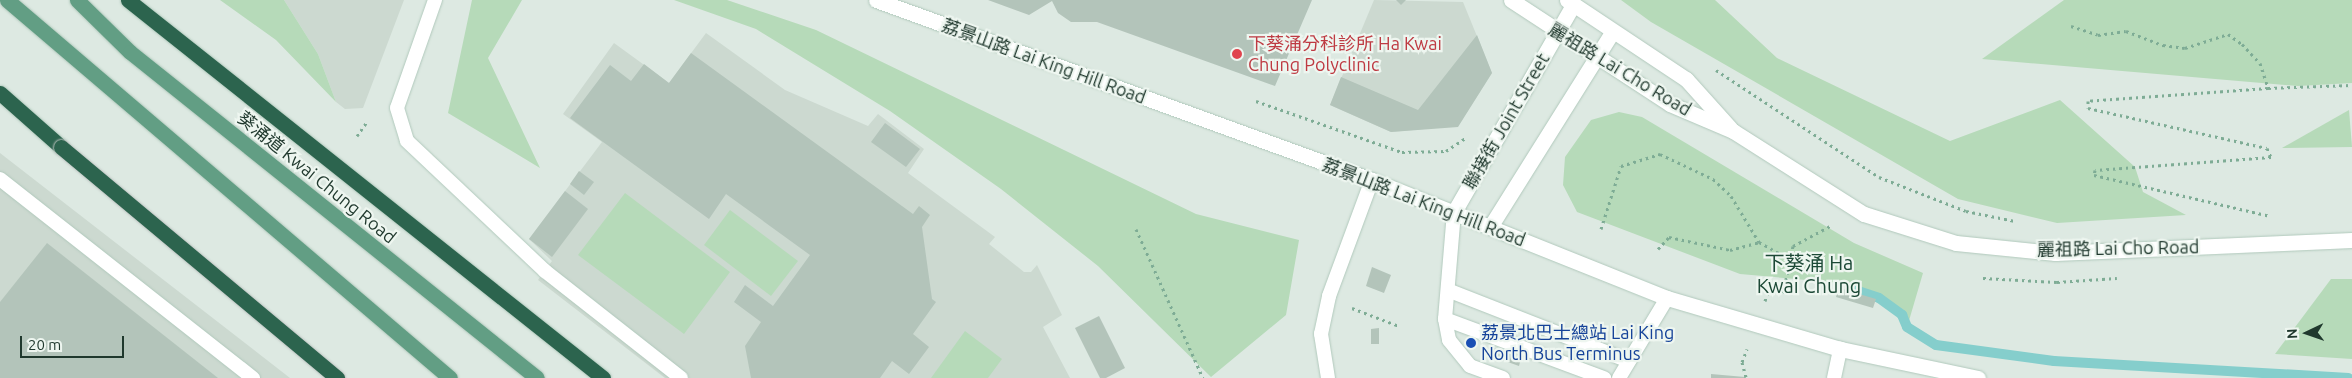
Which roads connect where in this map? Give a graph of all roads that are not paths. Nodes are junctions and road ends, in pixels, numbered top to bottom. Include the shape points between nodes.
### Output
1 (7, 0) edge
2 (77, 0) edge
3 (128, 0) edge
4 (435, 0) edge
5 (876, 0) edge
6 (1511, 0) edge
7 (1570, 2) edge
8 (1612, 31) junction
9 (1557, 32) junction
10 (1596, 57) junction
11 (0, 93) edge
12 (1733, 131) junction
13 (0, 179) edge
14 (1372, 180) junction
15 (1454, 212) junction
16 (1490, 227) junction
17 (2352, 240) edge
18 (1450, 291) junction
19 (1667, 298) junction
20 (1445, 319) junction
21 (1840, 349) junction
22 (1629, 361) junction
23 (253, 378) edge
24 (337, 378) edge
25 (450, 378) edge
26 (537, 378) edge
27 (603, 378) edge
28 (681, 378) edge
29 (1328, 378) edge
30 (1503, 378) edge
31 (1604, 378) edge
32 (1619, 378) edge
33 (1834, 378) edge
34 (1978, 378) edge

1 - 25 main road
2 - 26 main road, 葵涌道 Kwai Chung Road via 130,52
3 - 27 highway
4 - 28 lane via 397,108 407,141 545,271
5 - 14 street, 荔景山路 Lai King Hill Road
6 - 9 street, 麗祖路 Lai Cho Road
7 - 8 street, 麗祖路 Lai Cho Road
7 - 9 street, 聯接街 Joint Street
8 - 10 street
8 - 12 street, 麗祖路 Lai Cho Road via 1686,79
9 - 10 street, 麗祖路 Lai Cho Road
9 - 15 street, 聯接街 Joint Street
10 - 12 street, 麗祖路 Lai Cho Road via 1670,104
10 - 16 street
11 - 24 highway, bridge
12 - 17 street, 麗祖路 Lai Cho Road via 1864,214 1956,243 2055,253
13 - 23 lane
14 - 15 street, 荔景山路 Lai King Hill Road
14 - 29 lane via 1327,305 1321,334
15 - 16 street, 荔景山路 Lai King Hill Road
15 - 18 lane
16 - 19 street, 荔景山路 Lai King Hill Road
18 - 20 lane
18 - 22 lane
19 - 21 street, 荔景山路 Lai King Hill Road
19 - 22 lane
20 - 30 lane via 1457,355 1470,366
20 - 31 lane
21 - 33 lane
21 - 34 street, 荔景山路 Lai King Hill Road
22 - 32 lane

